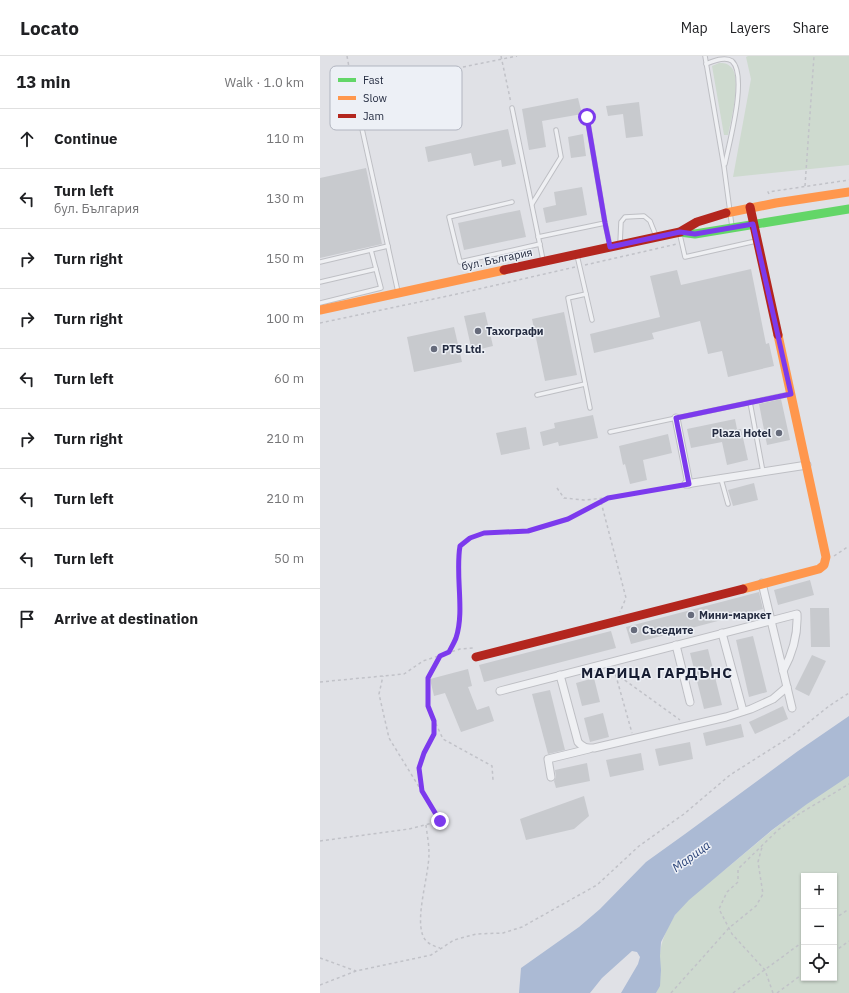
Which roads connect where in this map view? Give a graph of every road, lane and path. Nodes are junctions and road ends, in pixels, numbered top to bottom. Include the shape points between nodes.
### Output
1 (347, 56) edge
2 (502, 56) edge
3 (517, 56) edge
4 (705, 56) edge
5 (814, 56) edge
6 (502, 59) junction
7 (706, 64) junction
8 (349, 66) edge
9 (463, 66) dead end
10 (512, 108) joint
11 (587, 117) dead end
12 (362, 130) edge
13 (556, 130) dead end
14 (724, 167) junction
15 (805, 187) dead end
16 (849, 192) edge
17 (512, 202) dead end
18 (532, 204) junction
19 (750, 207) junction
20 (849, 209) edge
21 (729, 212) junction
22 (605, 223) junction
23 (753, 224) junction
24 (732, 228) junction
25 (680, 232) junction
26 (538, 237) junction
27 (657, 237) junction
28 (757, 241) junction
29 (540, 244) junction
30 (620, 245) junction
31 (388, 246) junction
32 (610, 247) junction
33 (371, 250) junction
34 (576, 254) junction
35 (543, 261) junction
36 (320, 262) edge
37 (376, 269) junction
38 (320, 282) edge
39 (398, 293) junction
40 (586, 294) junction
41 (320, 302) edge
42 (320, 310) edge
43 (592, 320) dead end
44 (585, 384) junction
45 (791, 394) junction
46 (537, 395) dead end
47 (750, 402) junction
48 (590, 408) dead end
49 (676, 418) junction
50 (610, 432) dead end
51 (807, 465) junction
52 (764, 472) junction
53 (721, 479) junction
54 (688, 484) junction
55 (557, 488) dead end
56 (608, 498) junction
57 (601, 502) junction
58 (728, 504) dead end
59 (849, 546) edge
60 (826, 557) junction
61 (762, 583) junction
62 (618, 620) junction
63 (771, 621) junction
64 (722, 634) junction
65 (676, 645) junction
66 (449, 652) junction
67 (490, 653) junction
68 (440, 656) junction
69 (476, 657) dead end
70 (612, 662) junction
71 (783, 671) junction
72 (615, 673) junction
73 (560, 675) junction
74 (383, 676) junction
75 (320, 682) edge
76 (787, 687) junction
77 (500, 691) dead end
78 (849, 693) edge
79 (690, 702) dead end
80 (792, 708) dead end
81 (743, 711) junction
82 (434, 721) junction
83 (688, 725) junction
84 (634, 738) junction
85 (594, 748) junction
86 (552, 777) dead end
87 (493, 780) dead end
88 (849, 784) edge
89 (422, 791) junction
90 (426, 825) junction
91 (320, 841) edge
92 (763, 845) junction
93 (849, 909) edge
94 (837, 917) edge
95 (729, 928) junction
96 (849, 941) edge
97 (801, 943) edge
98 (441, 948) junction
99 (837, 950) edge
100 (320, 958) edge
101 (765, 970) junction
102 (356, 971) junction
103 (801, 975) edge
104 (320, 985) edge
105 (671, 993) edge
106 (733, 993) edge
107 (773, 993) edge
108 (777, 993) edge

1 - 8 path
2 - 6 path
3 - 6 path
4 - 7 lane
5 - 15 path
6 - 9 path
6 - 10 path
7 - 14 lane
7 - 14 lane via 718,59 731,60 738,75 738,94
10 - 18 lane
11 - 22 lane
12 - 31 lane
13 - 18 lane via 561,157
14 - 21 lane
16 - 19 street, бул. България
17 - 29 lane via 449,217 460,262
18 - 26 lane
19 - 21 street, бул. България
19 - 23 street
20 - 23 street, бул. България
21 - 24 lane
21 - 25 street, бул. България via 691,224
22 - 26 lane
22 - 32 lane
23 - 24 street, бул. България
23 - 28 street
24 - 25 street, бул. България via 695,234
25 - 27 street, бул. България
25 - 28 lane via 685,257
26 - 29 lane
27 - 30 street, бул. България
27 - 30 lane via 650,221 644,216 625,217 621,222
28 - 45 street
29 - 35 lane
30 - 32 street, бул. България
31 - 33 lane
31 - 39 lane
32 - 34 street, бул. България
33 - 36 lane
33 - 37 lane
34 - 35 street, бул. България
34 - 40 lane
35 - 39 street, бул. България
37 - 38 lane
37 - 41 lane via 381,288
39 - 42 street, бул. България
40 - 43 lane
40 - 44 lane via 568,298
44 - 46 lane
44 - 48 lane
45 - 47 lane
45 - 51 street
47 - 49 lane
47 - 52 lane
49 - 50 lane
49 - 54 street
51 - 52 street
51 - 60 street
52 - 53 street
53 - 54 street
53 - 58 lane
54 - 56 path
55 - 56 path via 564,498
56 - 57 path
57 - 62 path via 626,598
57 - 66 path via 568,519 528,531 484,533 470,538 460,546 459,613 456,637
59 - 60 path via 834,556
60 - 61 street via 824,564 819,568
61 - 62 street
61 - 63 street
62 - 67 street
63 - 64 street
63 - 71 street
63 - 71 street via 796,614 796,639
64 - 65 street
64 - 81 street
65 - 70 street
65 - 79 street
66 - 67 path via 478,648
66 - 68 path
67 - 69 street
68 - 74 path via 423,662 404,674
68 - 82 path via 428,678 428,706
70 - 72 path
70 - 73 street
71 - 76 street
72 - 83 path
72 - 84 path
73 - 77 street
73 - 85 street via 578,742 586,748
74 - 75 path
74 - 89 path via 379,694 389,738
76 - 80 street
76 - 81 street via 773,698
78 - 98 path via 793,735 730,775 684,814 642,843 597,885 522,927 503,933 476,934 454,940
81 - 83 street
82 - 87 path via 442,739 492,766
82 - 89 path via 434,734 419,768
83 - 84 street
84 - 85 street
85 - 86 street via 548,759
88 - 92 path via 799,814
89 - 90 path via 440,821
90 - 91 path
90 - 98 path via 429,852 421,928 423,937 431,946
92 - 95 path via 758,862 763,894 756,906
92 - 95 path via 738,869 738,882 727,892 719,909
93 - 94 path
95 - 101 path
95 - 105 path
96 - 99 path
97 - 101 path
98 - 102 path via 431,955
100 - 102 path
101 - 106 path
101 - 107 path
102 - 104 path
103 - 108 path

